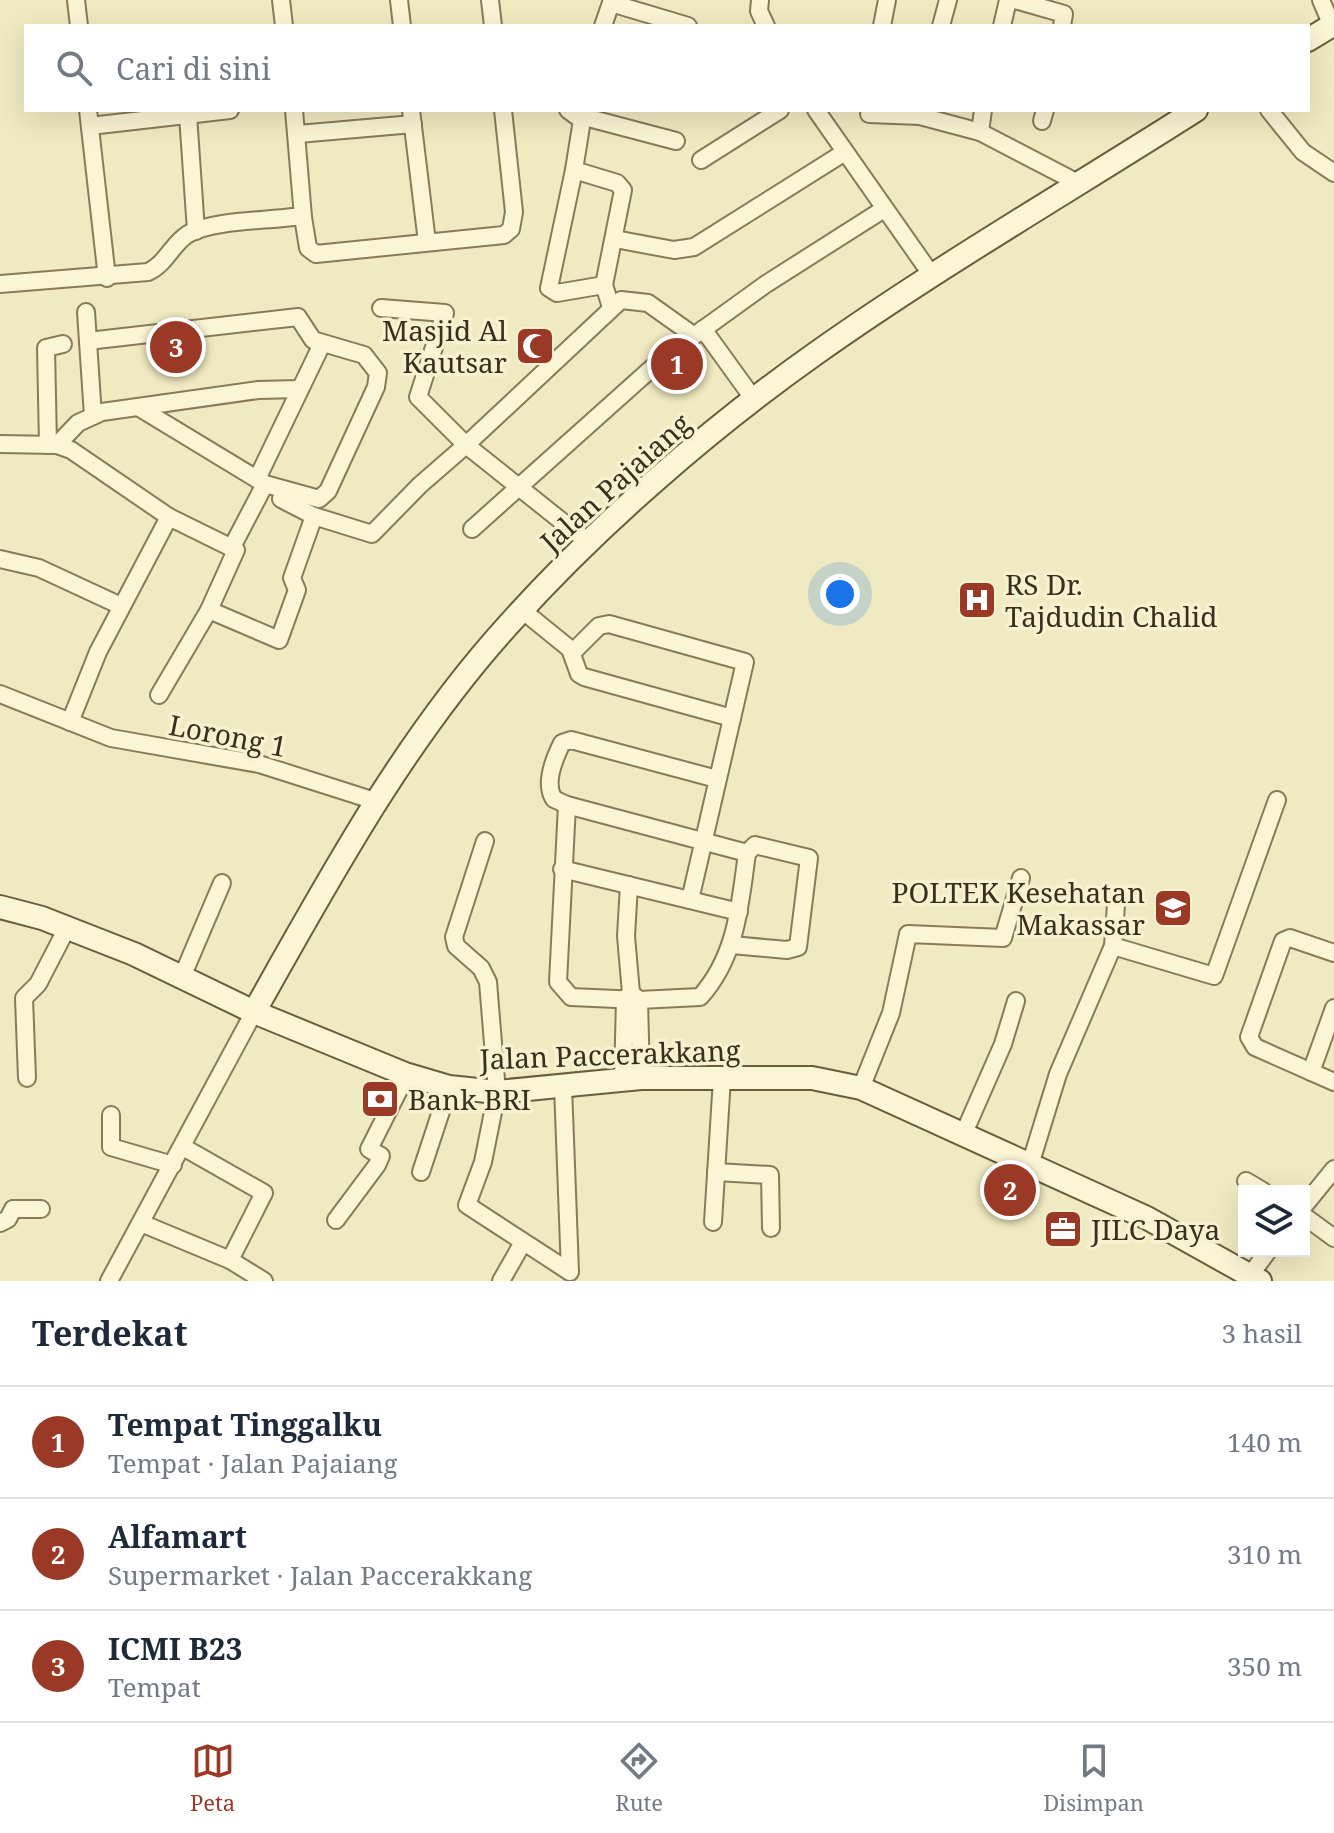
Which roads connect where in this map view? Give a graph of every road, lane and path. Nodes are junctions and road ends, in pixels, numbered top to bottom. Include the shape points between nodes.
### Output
1 (76, 0) edge
2 (281, 0) edge
3 (399, 0) edge
4 (490, 0) edge
5 (887, 0) edge
6 (948, 0) edge
7 (1008, 0) edge
8 (1015, 0) edge
9 (1321, 0) edge
10 (612, 1) edge
11 (1064, 13) edge
12 (79, 24) edge
13 (284, 24) edge
14 (402, 24) edge
15 (493, 24) edge
16 (604, 24) edge
17 (682, 24) edge
18 (882, 24) edge
19 (942, 24) edge
20 (1002, 24) edge
21 (1333, 25) edge
22 (1310, 39) edge
23 (213, 112) edge
24 (294, 112) edge
25 (503, 112) edge
26 (777, 112) edge
27 (817, 112) edge
28 (983, 112) edge
29 (1191, 112) edge
30 (1271, 112) edge
31 (575, 113) edge
32 (869, 114) dead end
33 (188, 115) junction
34 (412, 117) edge
35 (89, 118) edge
36 (980, 132) junction
37 (298, 134) junction
38 (676, 141) dead end
39 (845, 152) junction
40 (701, 160) dead end
41 (574, 170) junction
42 (1334, 173) edge
43 (1080, 184) junction
44 (884, 209) junction
45 (303, 217) junction
46 (196, 231) junction
47 (615, 239) junction
48 (427, 242) junction
49 (933, 277) junction
50 (107, 278) junction
51 (0, 284) edge
52 (604, 285) junction
53 (611, 307) junction
54 (381, 308) dead end
55 (86, 312) dead end
56 (698, 332) junction
57 (88, 341) junction
58 (63, 344) dead end
59 (322, 344) junction
60 (300, 389) junction
61 (755, 401) junction
62 (138, 407) junction
63 (93, 416) junction
64 (0, 444) edge
65 (53, 445) junction
66 (466, 445) junction
67 (261, 485) junction
68 (520, 489) junction
69 (314, 516) junction
70 (169, 517) junction
71 (472, 529) dead end
72 (589, 543) junction
73 (234, 552) junction
74 (0, 559) edge
75 (121, 606) junction
76 (209, 610) junction
77 (522, 610) junction
78 (572, 653) junction
79 (0, 694) edge
80 (159, 695) dead end
81 (732, 718) junction
82 (70, 722) junction
83 (717, 779) junction
84 (1277, 800) dead end
85 (375, 801) junction
86 (567, 805) junction
87 (704, 840) junction
88 (485, 841) dead end
89 (747, 853) junction
90 (562, 869) junction
91 (1021, 878) dead end
92 (222, 883) dead end
93 (629, 885) junction
94 (690, 900) junction
95 (1116, 905) dead end
96 (0, 907) edge
97 (739, 912) junction
98 (67, 928) junction
99 (732, 945) junction
100 (1113, 946) junction
101 (1334, 953) edge
102 (182, 977) junction
103 (632, 998) junction
104 (1016, 1001) dead end
105 (1334, 1008) edge
106 (254, 1012) junction
107 (1311, 1072) junction
108 (407, 1074) junction
109 (27, 1078) dead end
110 (722, 1078) junction
111 (632, 1079) junction
112 (1334, 1082) edge
113 (563, 1086) junction
114 (449, 1087) junction
115 (861, 1088) junction
116 (497, 1092) junction
117 (111, 1115) dead end
118 (964, 1133) junction
119 (183, 1147) junction
120 (173, 1165) junction
121 (1030, 1165) junction
122 (1334, 1169) edge
123 (421, 1172) dead end
124 (716, 1172) junction
125 (1246, 1181) dead end
126 (1253, 1185) edge
127 (1310, 1199) edge
128 (41, 1209) dead end
129 (336, 1220) dead end
130 (1310, 1220) edge
131 (713, 1222) dead end
132 (0, 1223) edge
133 (141, 1223) junction
134 (771, 1228) dead end
135 (1334, 1238) edge
136 (522, 1244) junction
137 (1265, 1257) edge
138 (230, 1260) junction
139 (1256, 1278) edge
140 (109, 1281) edge
141 (264, 1281) edge
142 (501, 1281) edge

1 - 12 street
2 - 13 street
3 - 14 street
4 - 15 street
5 - 18 street
6 - 19 street
7 - 20 street
8 - 11 street
9 - 21 street
10 - 16 street
10 - 17 street
21 - 22 main road
23 - 33 street
24 - 37 street
25 - 48 street via 514,212 511,229 504,235
26 - 40 street
27 - 39 street
28 - 36 street
29 - 43 main road, Jalan Pajaiang
30 - 42 street via 1303,152
31 - 38 street
31 - 41 street
32 - 36 street via 920,116
33 - 35 street
33 - 46 street
34 - 37 street
34 - 48 street
35 - 50 street
36 - 43 street
37 - 45 street
39 - 44 street
39 - 47 street via 694,247 674,250
41 - 47 street via 621,186
41 - 52 street via 549,288 557,293
43 - 49 main road, Jalan Pajaiang
44 - 49 street
44 - 56 street
45 - 46 street
45 - 48 street via 312,253
46 - 50 street via 154,270
47 - 52 street
49 - 61 main road, Jalan Pajaiang via 814,355
50 - 51 street
52 - 53 street
53 - 56 street via 624,299 648,303
53 - 66 street
54 - 66 street via 445,313 418,397
55 - 57 street
56 - 61 street
56 - 68 street via 651,368
57 - 59 street via 298,317 308,336
57 - 63 street
58 - 65 street via 46,348
59 - 60 street
59 - 67 street via 364,355 378,373 376,387 323,497 301,497
60 - 62 street
60 - 67 street
61 - 72 main road, Jalan Pajaiang
62 - 63 street
62 - 67 street
63 - 65 street
64 - 65 street
65 - 70 street via 83,456
66 - 68 street
66 - 69 street via 372,534
67 - 69 street
67 - 73 street
68 - 71 street
68 - 72 street
69 - 76 street via 292,578 297,590 279,640
70 - 73 street
70 - 75 street
72 - 77 main road, Jalan Pajaiang
73 - 76 street
74 - 75 street via 39,568
75 - 82 street
76 - 80 street
77 - 78 street
77 - 85 main road, Jalan Pajaiang via 468,673
78 - 81 street via 584,677
78 - 81 street via 599,626 609,624 742,659 745,668
79 - 82 street, Lorong 1
81 - 83 street
82 - 85 street, Lorong 1 via 111,738 259,764
83 - 86 street via 566,740 558,751 550,793
83 - 87 street
84 - 100 street via 1214,976
85 - 106 main road, Jalan Pajaiang
86 - 87 street
86 - 90 street
87 - 89 street
87 - 94 street
88 - 116 street via 454,937 488,982
89 - 97 street
89 - 99 street via 755,845 811,860 801,941 793,950
90 - 93 street
90 - 103 street via 557,947 562,990 571,997
91 - 115 street via 1003,938 908,934 891,1013
92 - 102 street
93 - 94 street
93 - 103 street via 626,950
94 - 97 street
95 - 100 street
96 - 98 main road, Jalan Paccerakkang
97 - 99 street
98 - 102 main road, Jalan Paccerakkang
98 - 109 street via 38,984 24,998
99 - 103 street via 696,999
100 - 121 street via 1058,1074
101 - 107 street via 1286,939 1249,1037 1255,1047
102 - 106 main road, Jalan Paccerakkang
103 - 111 street
104 - 118 street
105 - 107 street
106 - 108 main road, Jalan Paccerakkang
106 - 119 street
107 - 112 street
108 - 114 main road, Jalan Paccerakkang
108 - 129 street via 369,1149 381,1156 377,1165
110 - 111 main road, Jalan Paccerakkang
110 - 115 main road, Jalan Paccerakkang via 812,1078
110 - 124 street
111 - 113 main road, Jalan Paccerakkang
113 - 116 main road, Jalan Paccerakkang
113 - 136 street via 573,1270 568,1272
114 - 116 main road, Jalan Paccerakkang
114 - 123 street
115 - 118 main road, Jalan Paccerakkang
116 - 136 street via 483,1162 467,1205
117 - 120 street via 111,1147
118 - 121 main road, Jalan Paccerakkang
119 - 120 street
119 - 138 street via 264,1193
120 - 133 street
121 - 139 main road, Jalan Paccerakkang via 1147,1218
122 - 127 street
124 - 131 street
124 - 134 street via 770,1175
125 - 126 street
128 - 132 street via 13,1209
130 - 135 street
133 - 138 street
133 - 140 street
136 - 142 street
137 - 139 street
138 - 141 street

